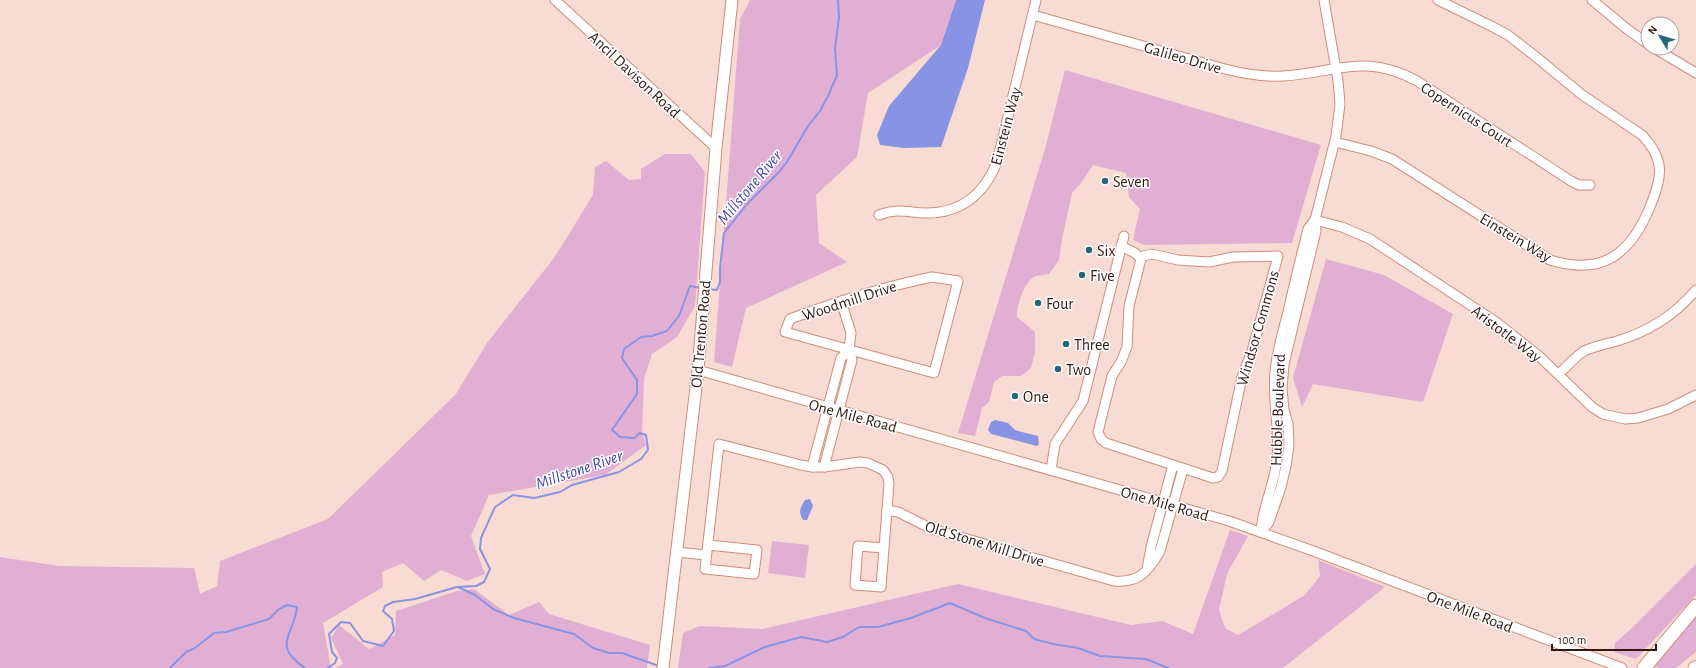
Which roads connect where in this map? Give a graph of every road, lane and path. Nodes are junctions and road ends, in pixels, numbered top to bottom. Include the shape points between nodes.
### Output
1 (555, 0) edge
2 (732, 0) edge
3 (1036, 0) edge
4 (1324, 0) edge
5 (1438, 0) edge
6 (1592, 0) edge
7 (1033, 15) junction
8 (1640, 38) edge
9 (1667, 56) edge
10 (1336, 68) junction
11 (1696, 73) edge
12 (1334, 142) junction
13 (716, 148) junction
14 (1590, 185) dead end
15 (879, 215) dead end
16 (1315, 220) junction
17 (1124, 236) dead end
18 (1121, 246) junction
19 (1141, 259) junction
20 (1696, 290) edge
21 (841, 301) junction
22 (849, 350) junction
23 (698, 370) junction
24 (1559, 374) junction
25 (1696, 395) edge
26 (828, 408) junction
27 (840, 411) junction
28 (812, 466) junction
29 (1173, 466) junction
30 (824, 467) junction
31 (1183, 469) junction
32 (1050, 470) junction
33 (1163, 502) junction
34 (1173, 505) junction
35 (887, 510) junction
36 (1261, 532) junction
37 (708, 545) junction
38 (884, 548) junction
39 (677, 552) junction
40 (706, 555) junction
41 (1147, 569) junction
42 (1696, 606) edge
43 (663, 668) edge
44 (1622, 668) edge
45 (1644, 668) edge

1 - 13 street, Ancil Davison Road
2 - 13 main road, Old Trenton Road
3 - 7 street, Einstein Way
4 - 10 street, Hubble Boulevard
5 - 12 street, Einstein Way via 1508,35 1568,85 1642,135 1651,144 1659,164 1659,183 1636,236 1623,250 1596,263 1577,266 1550,260 1392,159
6 - 8 street
7 - 10 street, Galileo Drive via 1241,73 1284,76
7 - 15 street, Einstein Way via 997,162 981,190 972,200 949,210 926,213 893,210
9 - 11 street
10 - 12 street, Hubble Boulevard via 1340,104
10 - 14 street, Copernicus Court via 1352,65 1371,66 1405,75 1571,181
12 - 16 street, Hubble Boulevard
13 - 23 main road, Old Trenton Road
16 - 24 street, Aristotle Way via 1342,227 1370,239 1496,322
16 - 36 street, Hubble Boulevard via 1308,229 1279,347 1275,371 1277,460
16 - 36 street, Hubble Boulevard via 1316,231 1284,364 1282,389 1290,445 1270,522
17 - 18 street
18 - 19 street
18 - 32 street via 1082,401 1065,431 1058,458
19 - 29 street, Windsor Commons via 1129,306 1127,347 1112,376 1098,432 1106,443
19 - 31 street, Windsor Commons via 1152,254 1178,260 1209,262 1233,257 1278,256 1252,351 1242,377 1222,471 1218,477 1213,478
20 - 24 street via 1679,308 1658,324 1630,337 1583,352
21 - 22 street via 852,333
21 - 22 street, Woodmill Drive via 790,319 785,332
21 - 22 street, Woodmill Drive via 932,277 958,281 934,373
22 - 26 street via 841,358
22 - 27 street via 852,360
23 - 26 street, One Mile Road
23 - 39 main road, Old Trenton Road
24 - 25 street, Aristotle Way via 1592,408 1615,418 1638,418 1668,409
26 - 27 street, One Mile Road
26 - 28 street
27 - 30 street
27 - 32 street, One Mile Road
28 - 30 street
28 - 37 street via 719,444
29 - 31 street, Windsor Commons
29 - 33 street
30 - 35 street via 860,462 878,466 888,477
31 - 34 street
32 - 33 street, One Mile Road
33 - 34 street, One Mile Road
33 - 41 street
34 - 36 street, One Mile Road
34 - 41 street, Old Stone Mill Drive via 1160,551
35 - 38 street
35 - 41 street, Old Stone Mill Drive via 898,512 932,529 1114,581 1130,581 1138,578
36 - 44 street, One Mile Road
37 - 40 street
37 - 40 street via 757,550 754,574 705,569
38 - 38 street via 858,546 855,585 881,587
39 - 40 street
39 - 43 main road, Old Trenton Road
42 - 45 highway

